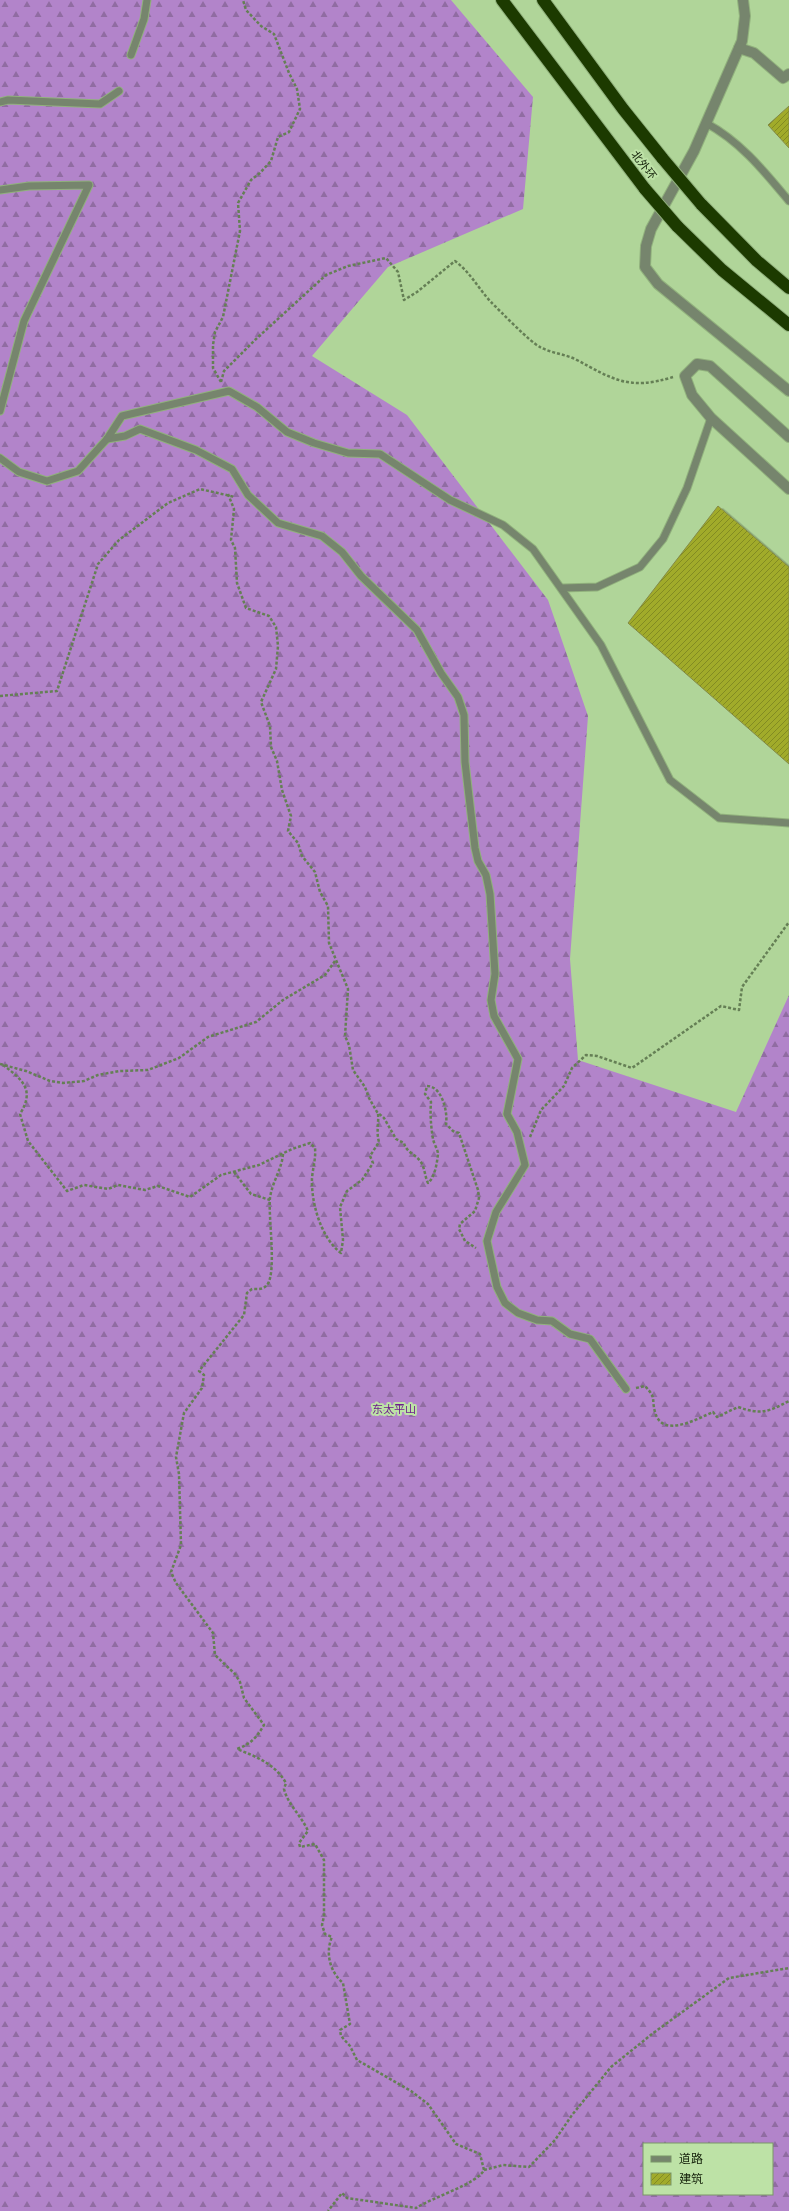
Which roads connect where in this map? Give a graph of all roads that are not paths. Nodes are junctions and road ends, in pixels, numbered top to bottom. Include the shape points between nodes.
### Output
1 (147, 0) edge
2 (502, 0) edge
3 (543, 0) edge
4 (743, 0) edge
5 (739, 48) junction
6 (131, 55) dead end
7 (789, 74) edge
8 (120, 91) dead end
9 (0, 102) edge
10 (706, 123) junction
11 (0, 190) edge
12 (789, 201) edge
13 (789, 288) edge
14 (789, 325) edge
15 (789, 391) edge
16 (0, 411) edge
17 (711, 418) junction
18 (789, 437) edge
19 (107, 439) junction
20 (0, 458) edge
21 (789, 489) edge
22 (562, 588) junction
23 (789, 823) edge
24 (626, 1390) road end

1 - 6 lane via 144,19
2 - 14 highway, 北外环, bridge via 676,226 722,270
3 - 13 highway, bridge via 623,109 701,204 757,261
4 - 5 street via 745,16
5 - 7 street via 754,53 783,78
5 - 10 street
8 - 9 lane via 100,104 8,100
10 - 12 lane via 737,144
10 - 15 street via 694,151 651,229 646,246 645,267 658,284
11 - 16 lane via 29,186 89,185 24,321
17 - 18 street via 692,395 685,376 697,364 710,366
17 - 21 street
17 - 22 lane via 687,488 663,539 640,567 597,587
19 - 20 lane via 78,471 47,481 19,472
19 - 22 lane via 122,416 229,391 257,407 287,432 348,453 380,454 450,500 503,525 533,549
19 - 24 lane via 125,436 140,429 196,450 232,469 248,494 278,523 322,536 342,552 361,576 417,630 458,697 464,715 465,762 478,861 486,875 490,894 495,974 491,1000 494,1016 518,1059 507,1114 517,1132 525,1164 496,1212 487,1241 497,1287 505,1303 518,1314 537,1320 552,1320 570,1334 590,1339
22 - 23 lane via 601,645 670,780 719,818

